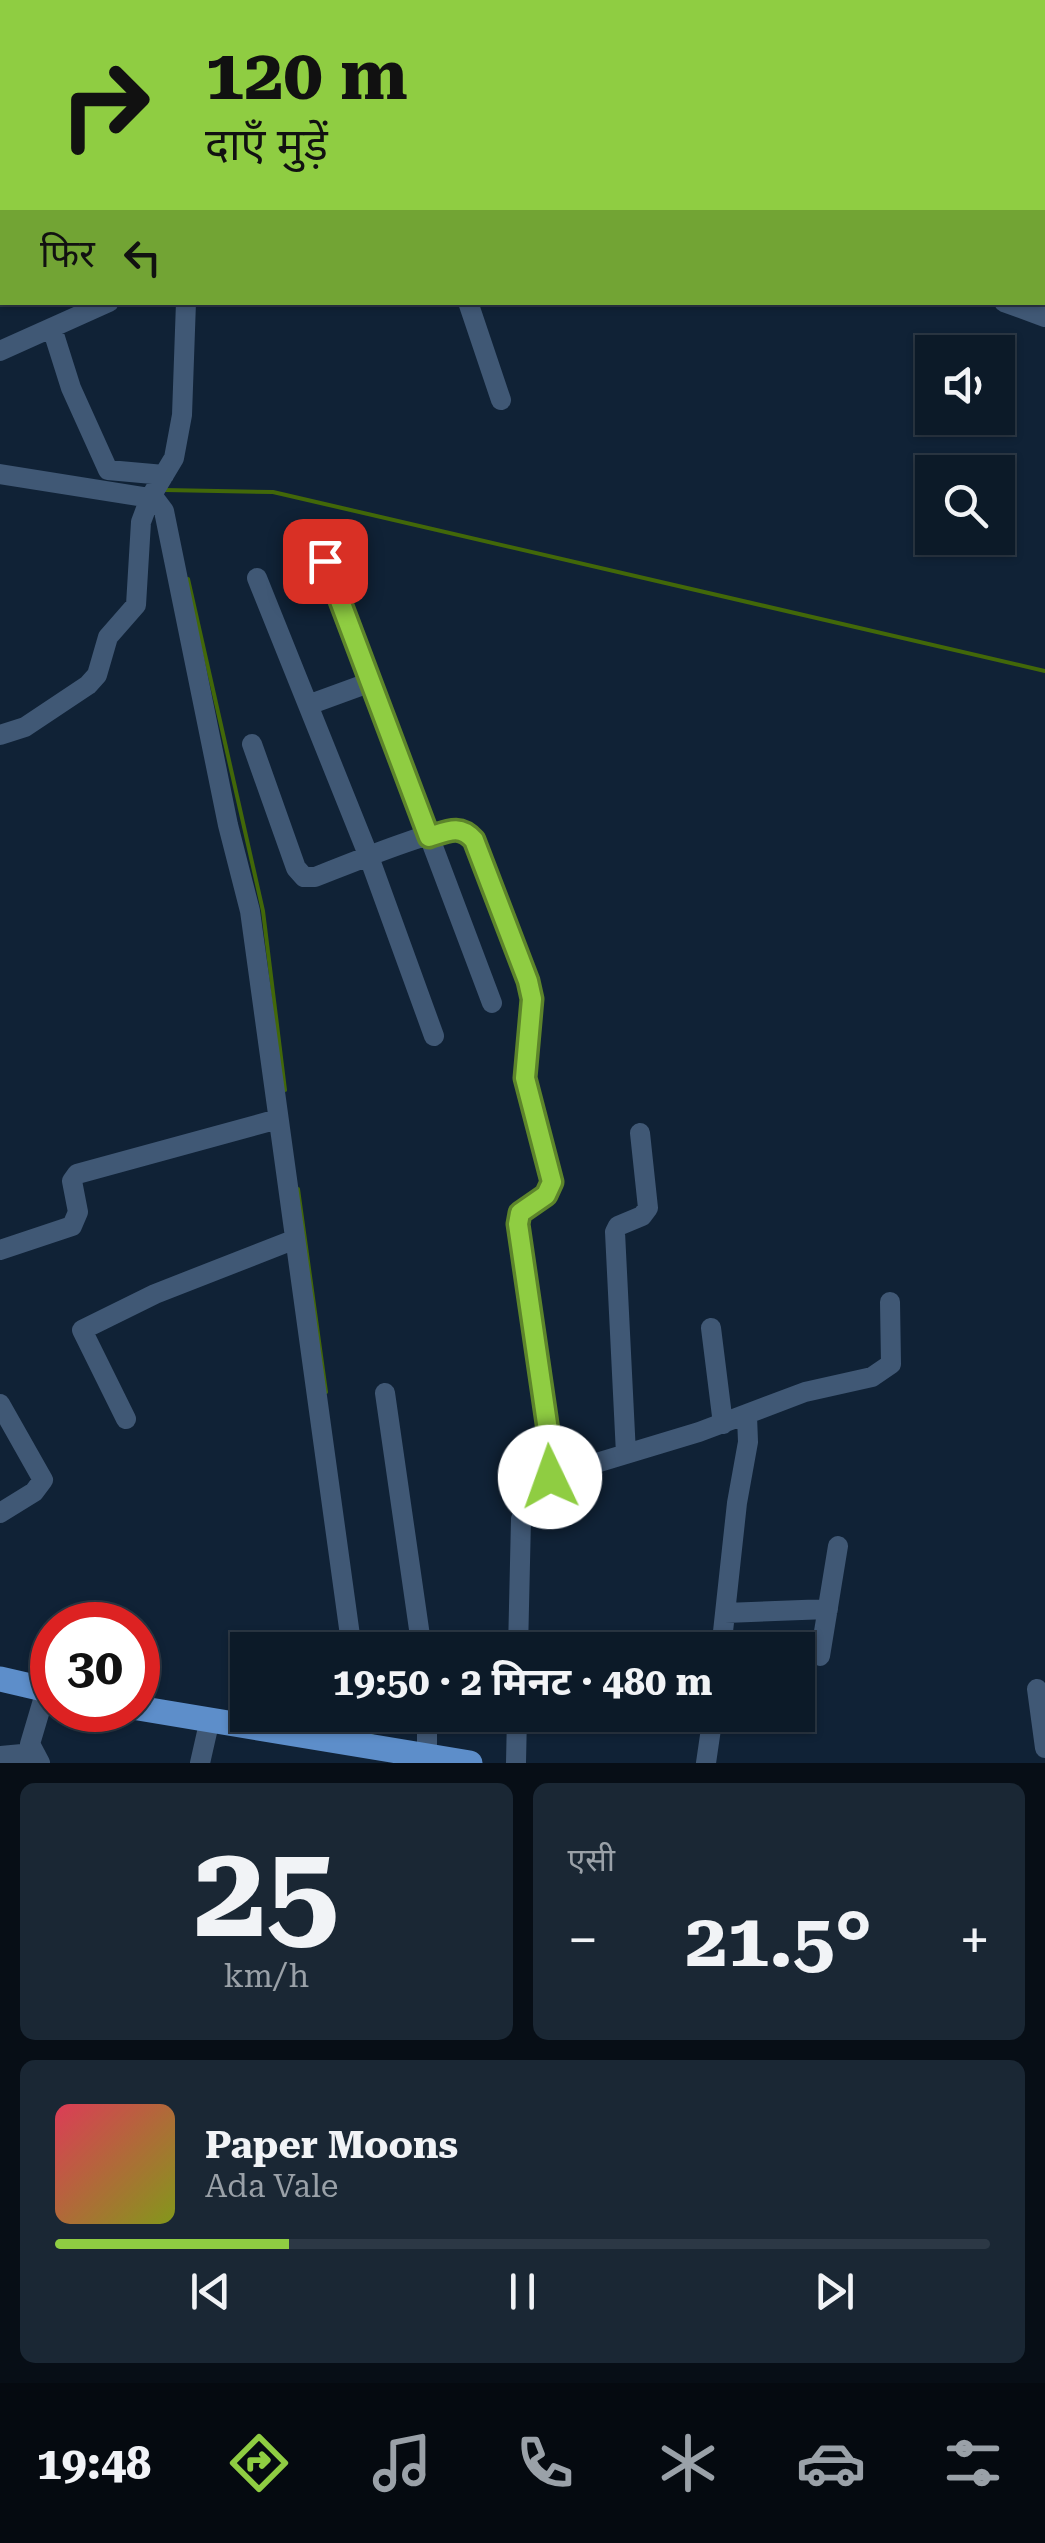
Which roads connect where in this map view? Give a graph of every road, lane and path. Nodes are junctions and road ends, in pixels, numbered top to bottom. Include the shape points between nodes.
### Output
1 (102, 305) edge
2 (186, 305) edge
3 (469, 305) edge
4 (1012, 305) edge
5 (1045, 317) edge
6 (52, 328) junction
7 (0, 351) edge
8 (501, 400) dead end
9 (0, 474) edge
10 (156, 488) junction
11 (314, 531) dead end
12 (257, 578) dead end
13 (371, 682) junction
14 (308, 704) junction
15 (0, 735) edge
16 (252, 744) dead end
17 (429, 837) junction
18 (369, 857) junction
19 (492, 1003) dead end
20 (434, 1036) dead end
21 (278, 1119) junction
22 (640, 1133) dead end
23 (294, 1240) junction
24 (0, 1250) edge
25 (890, 1302) dead end
26 (711, 1328) dead end
27 (385, 1393) dead end
28 (0, 1404) edge
29 (747, 1416) junction
30 (126, 1419) dead end
31 (723, 1424) junction
32 (626, 1454) junction
33 (550, 1477) junction
34 (0, 1512) edge
35 (838, 1546) dead end
36 (828, 1609) junction
37 (725, 1614) junction
38 (349, 1632) edge
39 (419, 1632) edge
40 (518, 1632) edge
41 (723, 1632) edge
42 (820, 1656) dead end
43 (0, 1679) edge
44 (30, 1686) edge
45 (1037, 1690) dead end
46 (160, 1712) edge
47 (210, 1720) junction
48 (34, 1732) edge
49 (360, 1732) edge
50 (435, 1732) edge
51 (517, 1732) edge
52 (711, 1732) edge
53 (360, 1744) junction
54 (1045, 1748) edge
55 (0, 1756) edge
56 (392, 1756) edge
57 (37, 1758) edge
58 (449, 1760) edge
59 (200, 1763) edge
60 (516, 1763) edge
61 (706, 1763) edge

1 - 6 street
2 - 10 street via 182,415 174,458
3 - 8 street
4 - 5 street
6 - 7 street
6 - 10 street via 108,470
9 - 10 street
10 - 15 street via 140,522 138,601 108,637 96,674 25,728
10 - 21 street via 250,911
11 - 13 street
12 - 14 street
13 - 14 street
13 - 17 street
14 - 18 street
16 - 18 street via 300,874 315,877
17 - 18 street
17 - 19 street
17 - 33 street via 456,829 474,840 532,999 525,1078 552,1182 518,1217
18 - 20 street
21 - 23 street
21 - 24 street via 87,1169 72,1181 78,1212 72,1226
22 - 32 street via 648,1208 616,1232
23 - 30 street via 82,1330
23 - 38 street
25 - 29 street via 893,1351 886,1369
26 - 31 street
27 - 39 street
28 - 34 street via 44,1480
29 - 31 street
29 - 37 street
31 - 32 street
32 - 33 street
33 - 40 street via 521,1519
35 - 36 street
36 - 37 street
36 - 42 street
37 - 41 street
43 - 44 main road
45 - 54 street
46 - 47 main road
47 - 53 main road
47 - 59 street
48 - 57 street via 30,1744
49 - 53 street
50 - 58 street
51 - 60 street
52 - 61 street
53 - 56 main road
55 - 57 street
56 - 58 main road

